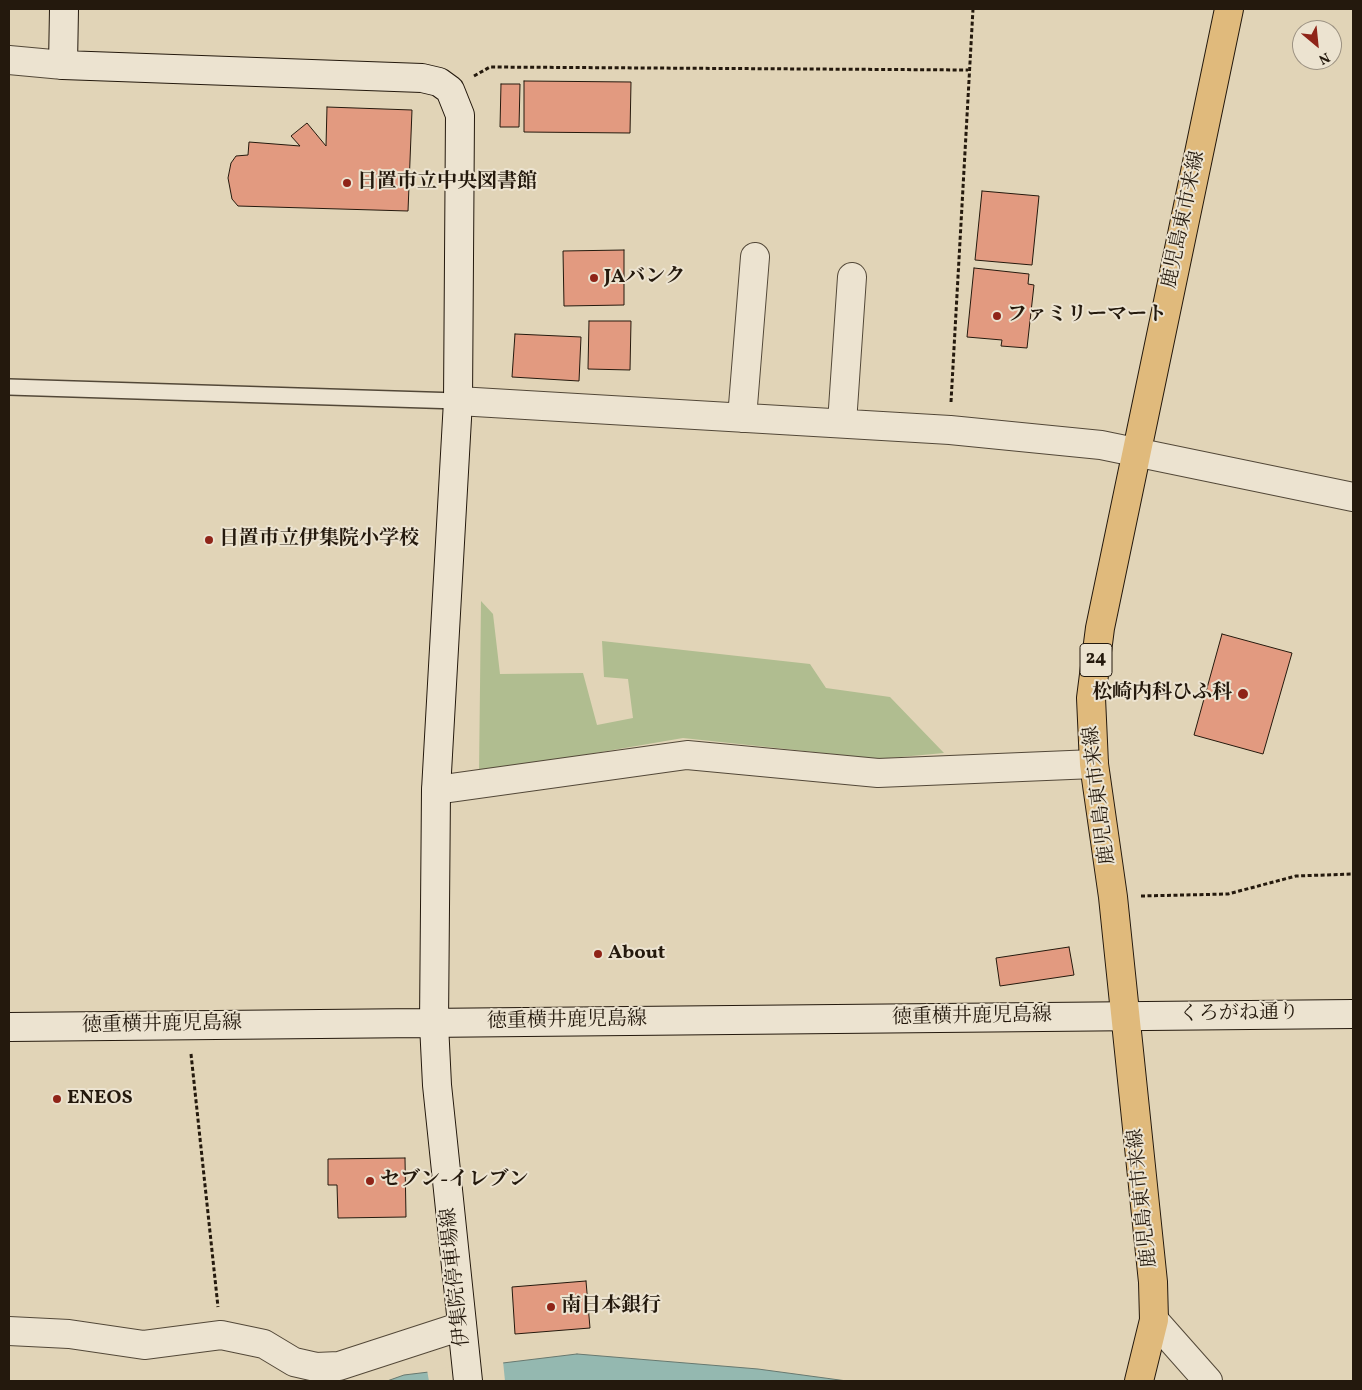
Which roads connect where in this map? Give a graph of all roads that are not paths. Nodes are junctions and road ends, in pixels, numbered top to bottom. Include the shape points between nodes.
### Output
1 (64, 9) edge
2 (1229, 9) edge
3 (9, 60) edge
4 (63, 65) junction
5 (755, 257) dead end
6 (852, 277) dead end
7 (9, 387) edge
8 (458, 401) junction
9 (742, 418) junction
10 (842, 423) junction
11 (1136, 453) junction
12 (1353, 497) edge
13 (1094, 764) junction
14 (436, 790) junction
15 (1353, 1014) edge
16 (1126, 1016) junction
17 (434, 1024) junction
18 (9, 1027) edge
19 (1154, 1320) junction
20 (9, 1332) edge
21 (463, 1336) junction
22 (468, 1381) edge
23 (1139, 1381) edge
24 (1208, 1381) edge

1 - 4 street
2 - 11 main road, 鹿児島東市来線 / 24
3 - 4 street
4 - 8 street, 伊集院停車場線 via 422,78 439,82 450,90 460,115
5 - 9 street
6 - 10 street
7 - 8 lane
8 - 9 street
8 - 14 street, 伊集院停車場線
9 - 10 street
10 - 11 street via 1101,445
11 - 12 street
11 - 13 main road, 鹿児島東市来線 / 24 via 1100,628 1092,690
13 - 14 street via 878,773 688,755
13 - 16 main road, 鹿児島東市来線 / 24
14 - 17 street, 伊集院停車場線
15 - 16 street, くろがね通り
16 - 17 street, 徳重横井鹿児島線
16 - 19 main road, 鹿児島東市来線 / 24
17 - 18 street, 徳重横井鹿児島線
17 - 21 street, 伊集院停車場線 via 437,1085
19 - 23 main road, 鹿児島東市来線 / 24
19 - 24 street
20 - 21 street via 69,1334 144,1345 221,1335 264,1344 294,1362 316,1367 339,1366
21 - 22 street, 伊集院停車場線

